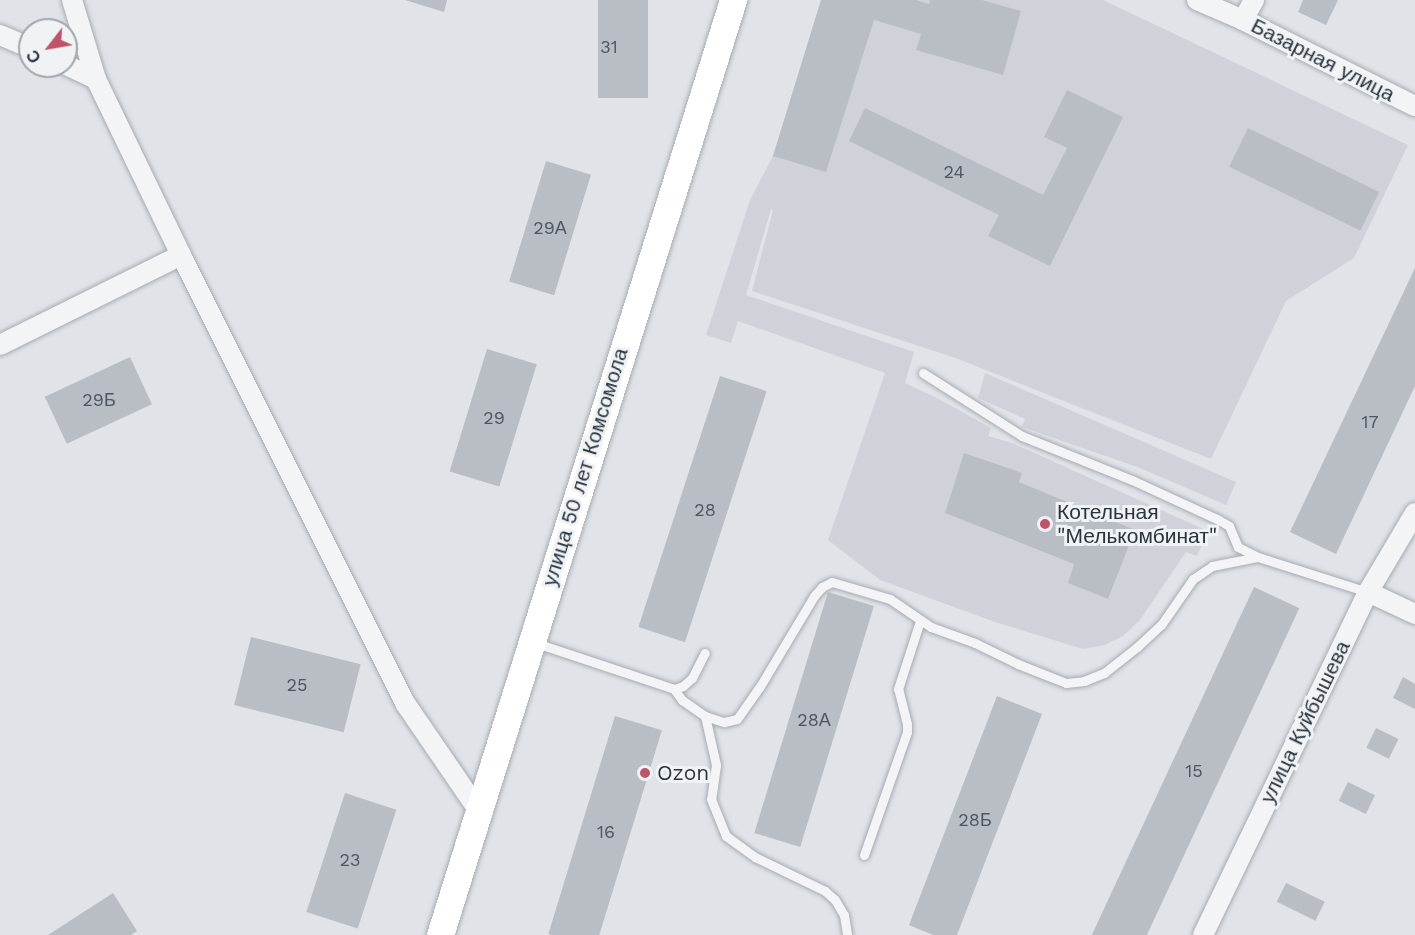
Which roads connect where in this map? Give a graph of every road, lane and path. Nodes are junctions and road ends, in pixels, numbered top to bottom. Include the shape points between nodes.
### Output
1 (72, 0) edge
2 (733, 0) edge
3 (1197, 0) edge
4 (1254, 0) edge
5 (1243, 20) junction
6 (0, 35) edge
7 (18, 43) edge
8 (78, 71) edge
9 (96, 79) junction
10 (1415, 106) edge
11 (181, 255) junction
12 (0, 345) edge
13 (922, 373) dead end
14 (1415, 513) edge
15 (1258, 557) junction
16 (1368, 592) junction
17 (1415, 614) edge
18 (920, 621) junction
19 (530, 641) junction
20 (705, 653) dead end
21 (674, 689) junction
22 (705, 716) junction
23 (479, 811) junction
24 (864, 855) dead end
25 (440, 935) edge
26 (847, 935) edge
27 (1203, 935) edge

1 - 9 street
2 - 19 street, улица 50 лет Комсомола
3 - 5 street, Базарная улица
4 - 5 street
5 - 10 street, Базарная улица
6 - 7 street
8 - 9 street
9 - 11 street
11 - 12 street
11 - 23 street via 405,703
13 - 15 lane via 1022,436 1219,520 1234,532 1238,547
14 - 16 street, улица Куйбышева
15 - 16 lane
15 - 18 lane via 1233,560 1198,573 1154,633 1104,673 1084,681 1066,683
16 - 17 street
16 - 27 street, улица Куйбышева
18 - 22 lane via 890,599 838,583 826,584 814,596 737,719 724,722
18 - 24 lane via 898,689 907,732
19 - 21 lane
19 - 23 street, улица 50 лет Комсомола
20 - 21 lane via 692,678
21 - 22 lane via 682,700
22 - 26 lane via 716,765 711,799 726,836 755,857 825,891 844,915
23 - 25 street, улица 50 лет Комсомола

